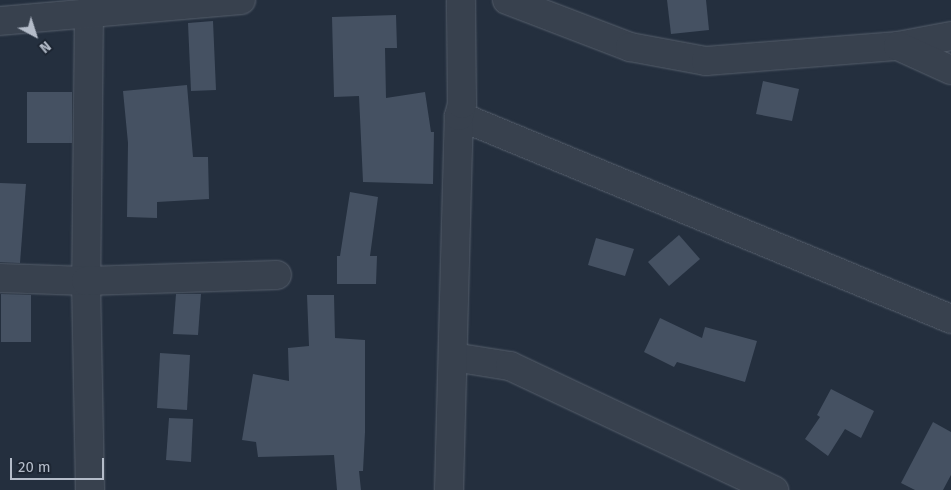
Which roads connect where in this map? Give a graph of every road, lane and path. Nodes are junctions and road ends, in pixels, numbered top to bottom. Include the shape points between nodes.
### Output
1 (241, 0) edge
2 (461, 0) edge
3 (507, 0) edge
4 (89, 12) junction
5 (0, 21) edge
6 (951, 36) edge
7 (898, 46) junction
8 (951, 70) edge
9 (459, 116) junction
10 (277, 275) dead end
11 (0, 278) edge
12 (86, 281) junction
13 (951, 319) edge
14 (454, 357) junction
15 (90, 490) edge
16 (449, 490) edge
17 (774, 490) edge

1 - 4 street
2 - 9 street via 462,104
3 - 7 street via 630,47 706,61
4 - 5 street
4 - 12 street
6 - 7 street
7 - 8 street
9 - 13 street
9 - 14 street
10 - 12 street
11 - 12 street
12 - 15 street
14 - 16 street
14 - 17 street via 510,366

